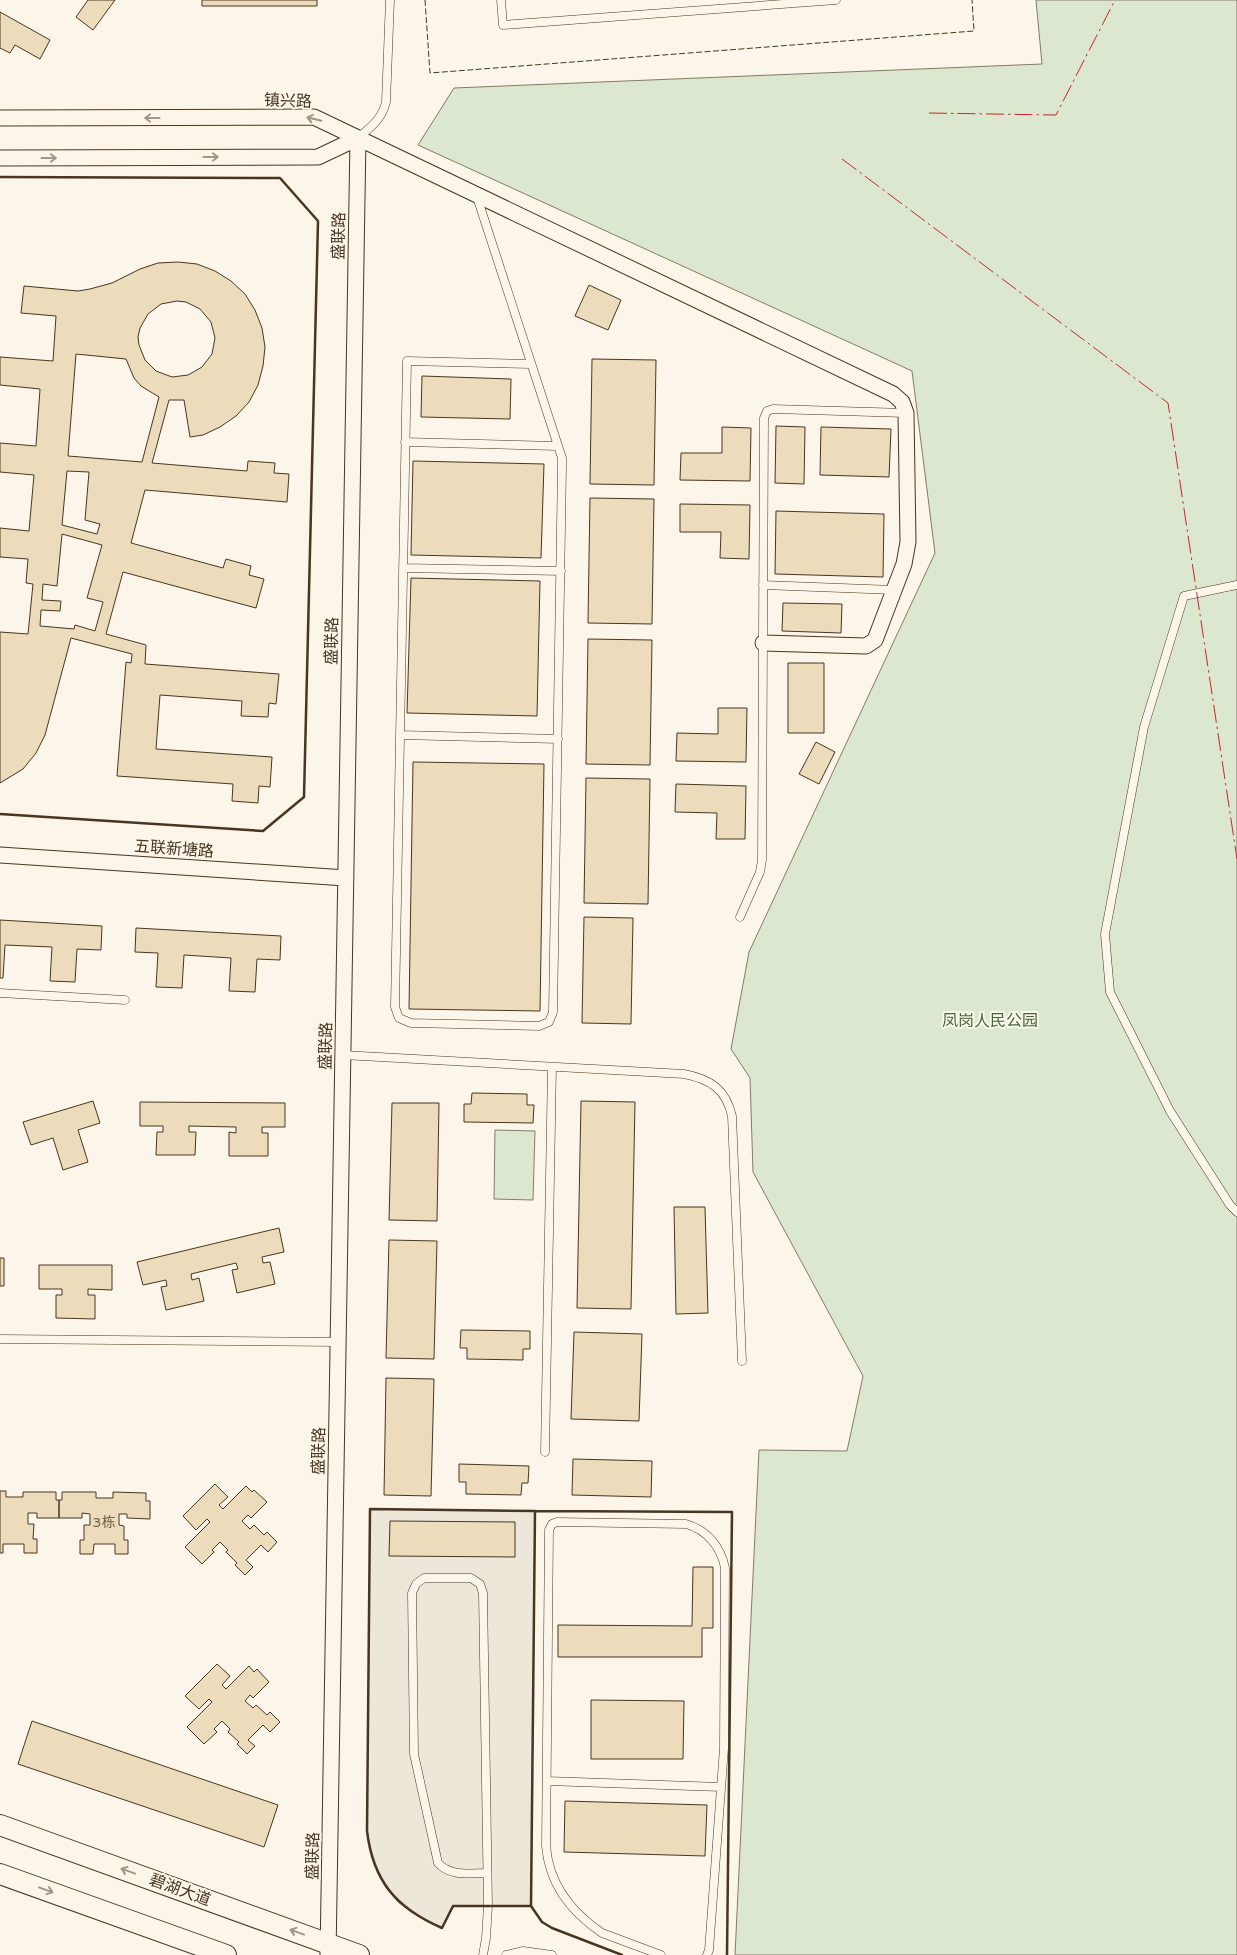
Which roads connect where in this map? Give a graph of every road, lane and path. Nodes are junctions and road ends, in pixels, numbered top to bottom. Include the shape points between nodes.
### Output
1 (390, 0) edge
2 (501, 0) edge
3 (836, 0) edge
4 (0, 118) edge
5 (358, 138) junction
6 (0, 158) edge
7 (476, 195) junction
8 (531, 364) junction
9 (906, 413) junction
10 (405, 442) junction
11 (557, 446) junction
12 (403, 568) junction
13 (561, 571) junction
14 (764, 585) junction
15 (1237, 585) edge
16 (894, 590) junction
17 (763, 643) junction
18 (400, 735) junction
19 (558, 739) junction
20 (0, 855) edge
21 (346, 878) junction
22 (740, 917) dead end
23 (0, 993) edge
24 (125, 1000) dead end
25 (343, 1055) junction
26 (552, 1067) junction
27 (1237, 1212) edge
28 (0, 1339) edge
29 (338, 1342) junction
30 (742, 1361) dead end
31 (545, 1452) dead end
32 (547, 1781) junction
33 (721, 1787) junction
34 (0, 1825) edge
35 (487, 1873) junction
36 (0, 1874) edge
37 (328, 1949) edge
38 (226, 1955) edge
39 (359, 1955) edge
40 (483, 1955) edge
41 (506, 1955) edge
42 (552, 1955) edge
43 (661, 1955) edge
44 (707, 1955) edge

1 - 5 lane via 384,113
2 - 3 lane via 503,25
5 -> 4 street, 镇兴路 via 314,117
6 -> 5 street via 318,157
5 - 7 street, 镇兴路
5 - 21 street, 盛联路
7 - 8 lane
7 - 9 street, 镇兴路 via 893,394 902,402
8 - 10 lane via 407,362
8 - 11 lane
9 - 14 lane via 767,411 764,418
9 - 16 street via 908,542
10 - 11 lane
10 - 12 lane
11 - 13 lane via 562,466
12 - 13 lane
12 - 18 lane
13 - 19 lane
14 - 16 lane
14 - 17 lane
15 - 27 lane via 1184,596 1144,727 1105,934 1110,992 1170,1110
16 - 17 street via 875,640 866,646
17 - 22 lane via 762,860
18 - 19 lane
18 - 19 lane via 395,1006 399,1018 411,1023 539,1026 549,1022 553,1012
20 - 21 street, 五联新塘路
21 - 25 street, 盛联路
23 - 24 lane
25 - 26 lane
25 - 29 street, 盛联路
26 - 30 lane via 698,1077 716,1087 729,1103
26 - 31 lane
28 - 29 lane
29 - 37 street, 盛联路
32 - 33 lane
32 - 33 lane via 549,1530 552,1524 678,1524 694,1526 707,1535 721,1553 725,1568
32 - 43 lane via 547,1861 558,1889 602,1933
33 - 44 lane via 710,1950
37 -> 34 street, 碧湖大道
35 - 35 lane via 483,1593 480,1584 471,1578 424,1578 412,1593 413,1728 419,1780 438,1862 444,1870 453,1873
35 - 40 lane
36 -> 38 street
37 - 39 street, 碧湖大道
41 - 42 lane via 523,1951

